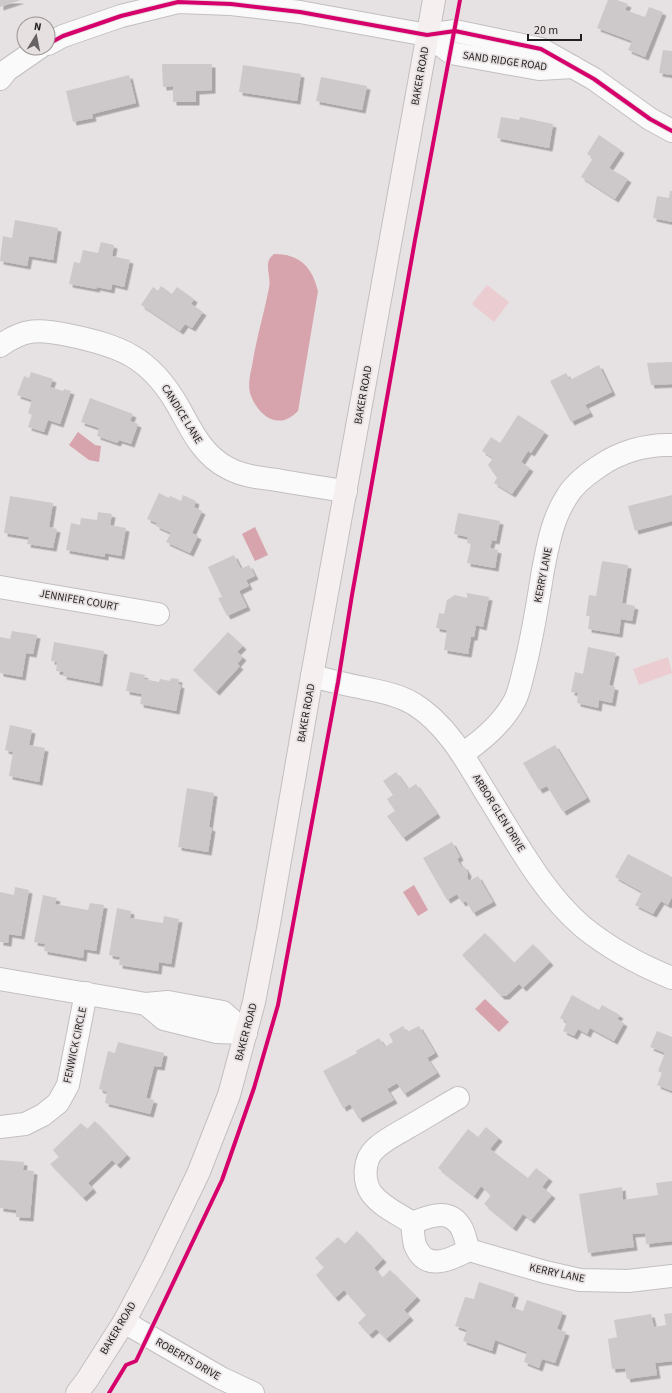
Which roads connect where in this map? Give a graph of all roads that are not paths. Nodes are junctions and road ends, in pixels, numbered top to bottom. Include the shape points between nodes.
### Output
1 (434, 0) edge
2 (178, 1) edge
3 (427, 35) junction
4 (56, 40) edge
5 (27, 56) edge
6 (0, 79) edge
7 (672, 131) edge
8 (0, 346) edge
9 (672, 445) edge
10 (346, 491) junction
11 (0, 587) edge
12 (158, 614) dead end
13 (312, 676) junction
14 (462, 754) junction
15 (672, 978) edge
16 (0, 979) edge
17 (86, 993) junction
18 (246, 1033) junction
19 (458, 1098) dead end
20 (0, 1127) edge
21 (412, 1222) junction
22 (468, 1250) junction
23 (672, 1276) edge
24 (124, 1322) junction
25 (77, 1393) edge
26 (253, 1393) edge

1 - 3 main road, BAKER ROAD
2 - 3 street via 300,12
2 - 4 street via 121,16
3 - 7 street, SAND RIDGE ROAD via 451,53 539,69 573,67
3 - 10 main road, BAKER ROAD
5 - 6 street via 7,70
8 - 10 street, CANDICE LANE via 28,331 49,331 118,348 142,361 162,381 192,432 208,453 228,468 251,476
9 - 14 street, KERRY LANE via 635,449 608,460 585,476 566,497 555,518 528,655 515,700 498,724 479,743
10 - 13 main road, BAKER ROAD
11 - 12 street, JENNIFER COURT
13 - 14 street, ARBOR GLEN DRIVE via 389,693 413,704 434,718
13 - 18 main road, BAKER ROAD via 268,929
14 - 15 street, ARBOR GLEN DRIVE via 538,875 559,902 583,926 612,948 645,967
16 - 17 street, FENWICK CIRCLE
17 - 18 street, FENWICK CIRCLE via 146,1004 168,1002 224,1012
17 - 20 street, FENWICK CIRCLE via 68,1085 58,1103 43,1115 25,1124
18 - 24 main road, BAKER ROAD via 228,1095 198,1174
19 - 21 street via 386,1141 374,1150 367,1161 365,1172 367,1185 372,1194
21 - 22 street via 432,1215 449,1217 462,1229
21 - 22 street via 415,1243 420,1253 428,1260 450,1260
22 - 23 street, KERRY LANE via 580,1280 628,1281
24 - 25 main road, BAKER ROAD
24 - 26 street, ROBERTS DRIVE via 221,1378

